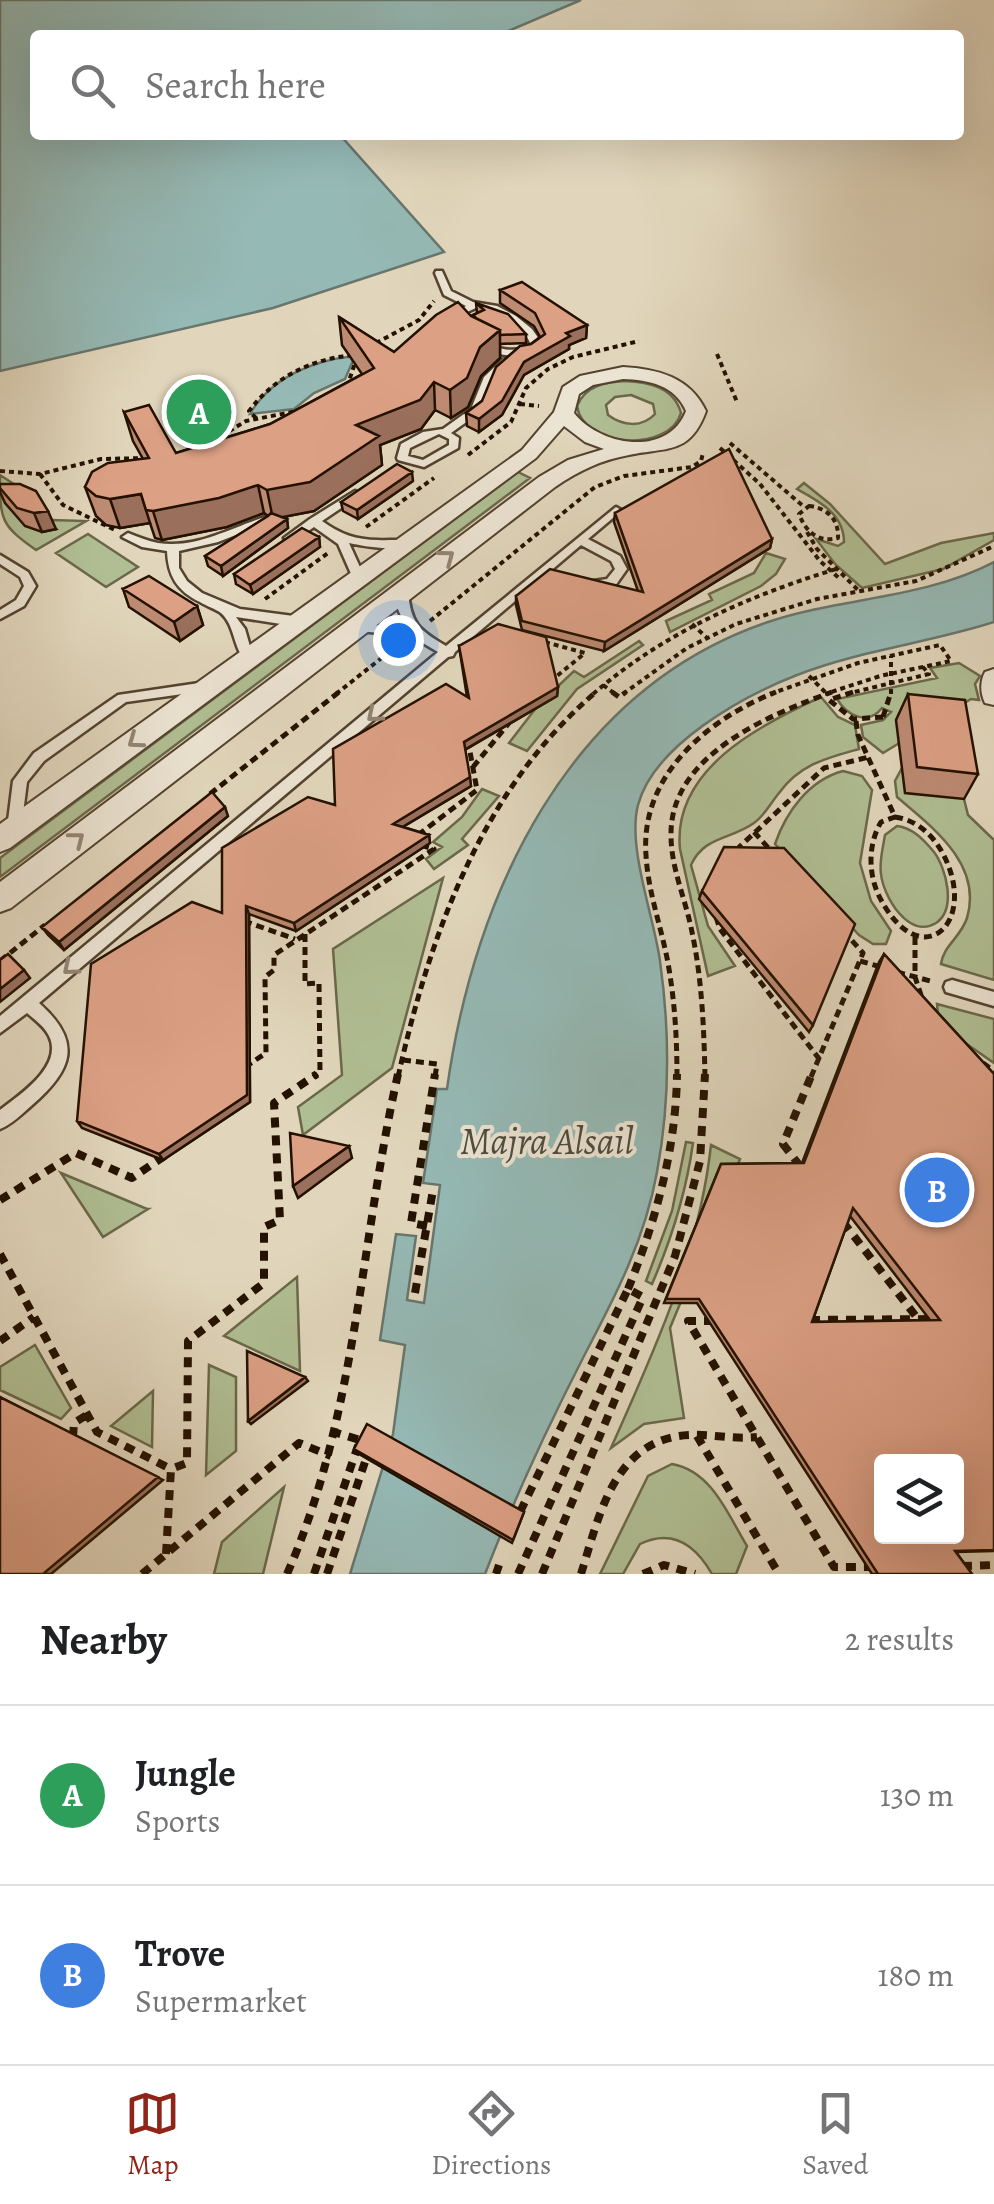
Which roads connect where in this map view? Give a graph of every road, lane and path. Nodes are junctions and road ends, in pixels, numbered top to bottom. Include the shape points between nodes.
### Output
1 (439, 273) dead end
2 (435, 296) dead end
3 (472, 304) junction
4 (640, 341) dead end
5 (372, 346) edge
6 (718, 354) dead end
7 (514, 355) junction
8 (344, 390) edge
9 (736, 402) dead end
10 (520, 404) junction
11 (539, 406) dead end
12 (304, 410) edge
13 (564, 413) junction
14 (256, 418) junction
15 (444, 432) junction
16 (730, 443) dead end
17 (630, 448) junction
18 (720, 448) dead end
19 (198, 449) edge
20 (703, 453) dead end
21 (152, 458) edge
22 (464, 458) dead end
23 (404, 460) junction
24 (391, 469) edge
25 (448, 469) dead end
26 (0, 472) edge
27 (40, 474) junction
28 (360, 490) edge
29 (805, 507) junction
30 (616, 510) edge
31 (265, 520) edge
32 (314, 521) junction
33 (806, 529) junction
34 (128, 536) joint
35 (343, 540) junction
36 (582, 540) junction
37 (406, 542) junction
38 (994, 546) edge
39 (272, 549) edge
40 (173, 550) junction
41 (0, 559) edge
42 (548, 568) junction
43 (836, 569) junction
44 (175, 574) junction
45 (564, 575) edge
46 (358, 576) junction
47 (162, 578) dead end
48 (839, 578) dead end
49 (580, 581) edge
50 (402, 590) junction
51 (860, 592) junction
52 (225, 611) junction
53 (0, 615) edge
54 (240, 616) junction
55 (298, 620) junction
56 (692, 624) junction
57 (353, 628) junction
58 (414, 632) junction
59 (706, 637) junction
60 (531, 639) edge
61 (656, 646) junction
62 (449, 652) junction
63 (671, 656) junction
64 (891, 656) dead end
65 (248, 658) junction
66 (921, 665) junction
67 (810, 676) junction
68 (994, 678) edge
69 (549, 683) edge
70 (603, 685) junction
71 (207, 687) junction
72 (824, 692) junction
73 (994, 696) edge
74 (515, 716) edge
75 (856, 721) junction
76 (466, 732) edge
77 (869, 757) junction
78 (473, 767) junction
79 (195, 806) edge
80 (895, 817) junction
81 (400, 828) edge
82 (754, 832) junction
83 (7, 834) edge
84 (419, 834) junction
85 (734, 852) edge
86 (778, 859) edge
87 (0, 898) edge
88 (713, 911) edge
89 (55, 917) edge
90 (232, 917) edge
91 (839, 926) edge
92 (305, 934) junction
93 (915, 937) junction
94 (297, 940) junction
95 (0, 960) edge
96 (860, 962) junction
97 (916, 977) junction
98 (952, 988) joint
99 (994, 1000) edge
100 (28, 1003) junction
101 (926, 1008) edge
102 (0, 1026) edge
103 (403, 1060) junction
104 (820, 1060) junction
105 (994, 1072) edge
106 (980, 1077) edge
107 (244, 1086) edge
108 (0, 1121) edge
109 (180, 1146) edge
110 (806, 1173) edge
111 (433, 1190) dead end
112 (0, 1200) edge
113 (839, 1217) edge
114 (426, 1226) junction
115 (0, 1254) edge
116 (628, 1288) junction
117 (416, 1292) dead end
118 (34, 1316) junction
119 (918, 1319) junction
120 (937, 1319) edge
121 (727, 1320) edge
122 (803, 1320) edge
123 (0, 1341) edge
124 (87, 1415) junction
125 (337, 1433) junction
126 (697, 1436) junction
127 (757, 1437) junction
128 (73, 1441) edge
129 (331, 1456) junction
130 (366, 1458) edge
131 (171, 1469) junction
132 (519, 1514) edge
133 (166, 1554) junction
134 (994, 1565) edge
135 (950, 1566) edge
136 (873, 1567) edge
137 (973, 1570) edge
138 (142, 1574) edge
139 (288, 1574) edge
140 (314, 1574) edge
141 (326, 1574) edge
142 (518, 1574) edge
143 (542, 1574) edge
144 (580, 1574) edge
145 (643, 1574) edge
146 (695, 1574) edge
147 (779, 1574) edge

1 - 3 lane via 447,293
2 - 5 path via 419,320
3 - 7 lane via 460,312 465,329 497,352
3 - 7 lane via 494,306 536,338 532,350
4 - 10 path via 548,369 526,388
6 - 9 path
7 - 15 lane via 489,378 475,411
8 - 14 path via 360,355 328,358 288,374 252,406 248,413
10 - 11 path
10 - 22 path via 511,422
12 - 14 path
13 - 17 street via 586,437
13 - 17 street via 578,385 623,373 668,381 690,398 696,411 692,426 668,443
13 - 37 street via 529,454
14 - 19 path
15 - 23 lane via 405,446
15 - 23 lane via 456,440 452,448 428,462
16 - 29 path
50 -> 17 street via 560,472
18 - 48 path, bridge via 760,484
20 - 58 path via 686,469 624,476 595,487
21 - 27 path via 100,458
23 - 24 lane
25 - 35 path
26 - 27 path
27 - 34 path via 63,505
28 - 32 lane
29 - 33 path via 800,514
29 - 33 path via 826,510 840,535 826,540
30 - 36 lane
31 - 40 lane
32 - 35 lane
32 - 39 lane
33 - 43 path
34 - 40 lane
35 - 37 lane
35 - 46 lane
35 - 54 path
36 - 42 lane
36 - 49 lane via 616,559 621,569 611,582
37 - 46 street
38 - 51 path via 934,575
40 - 44 lane
41 - 53 lane via 30,586 20,603
42 - 45 lane
42 - 62 lane
43 - 51 path
43 - 56 path
44 - 47 lane
44 - 52 lane
46 - 55 street
50 - 57 street
50 - 58 lane
51 - 59 path via 780,608
52 - 54 lane
52 - 65 lane
54 - 55 lane
55 - 65 street
56 - 59 path
56 - 61 path
57 - 58 lane
87 -> 57 street
58 - 62 lane
58 - 79 path
59 - 63 path
60 - 69 path via 585,653
61 - 63 path
61 - 70 path
62 -> 100 lane
63 - 70 path via 618,698
64 - 75 path, bridge via 893,687 883,716
65 - 71 street
66 - 67 path via 952,661 940,645
66 - 72 path
66 - 75 path via 929,674 829,700
67 - 72 path
67 - 116 path via 705,735 672,765 646,819 674,999 676,1104 658,1214
68 - 73 street
70 - 103 path via 546,742 495,810 451,906
71 -> 83 street
71 - 83 lane via 123,698 39,758 20,781
72 - 143 path via 711,758 686,783 672,814 672,850 702,1008 704,1127 697,1179 665,1285
74 - 78 path
75 - 77 path
76 - 78 path
77 - 80 path
77 - 82 path via 824,768
78 - 84 path via 477,790
80 - 93 path via 877,827 871,867 886,910
80 - 93 path via 935,840 955,878 956,905 946,929
81 - 84 path
82 - 85 path
82 - 86 path
84 - 92 path via 410,842 434,849
88 - 104 path
89 - 95 path
90 - 94 path
91 - 96 path via 863,953
92 - 94 path
92 - 131 path via 304,984 319,983 320,1072 274,1103 280,1220 264,1227 264,1282 188,1341 187,1463
93 - 97 path
94 - 107 path via 274,955 274,970 264,977 266,1053 244,1068
96 - 97 path
96 - 104 path
97 - 98 path
97 - 101 path
98 - 99 lane
100 - 102 lane
100 - 108 lane via 58,1034 59,1056 47,1078
103 - 114 path via 438,1064 412,1223
103 - 125 path
104 - 110 path via 783,1144
105 - 106 path via 975,1062
109 - 112 path via 132,1178 76,1153
111 - 114 path
113 - 119 path
114 - 117 path
115 - 118 path
116 - 132 path
116 - 142 path via 643,1297
118 - 123 path
118 - 124 path
119 - 120 path
119 - 122 path
121 - 127 path via 688,1321
124 - 128 path via 74,1423
124 - 131 path via 96,1432
125 - 129 path
125 - 140 path via 360,1440
126 - 127 path
126 - 144 path via 661,1439 627,1462 614,1480
126 - 147 path
127 - 136 path via 834,1567
129 - 133 path via 299,1443
129 - 139 path
130 - 141 path
131 - 133 path
133 - 138 path
134 - 137 path
135 - 137 path
145 - 146 path via 664,1564

